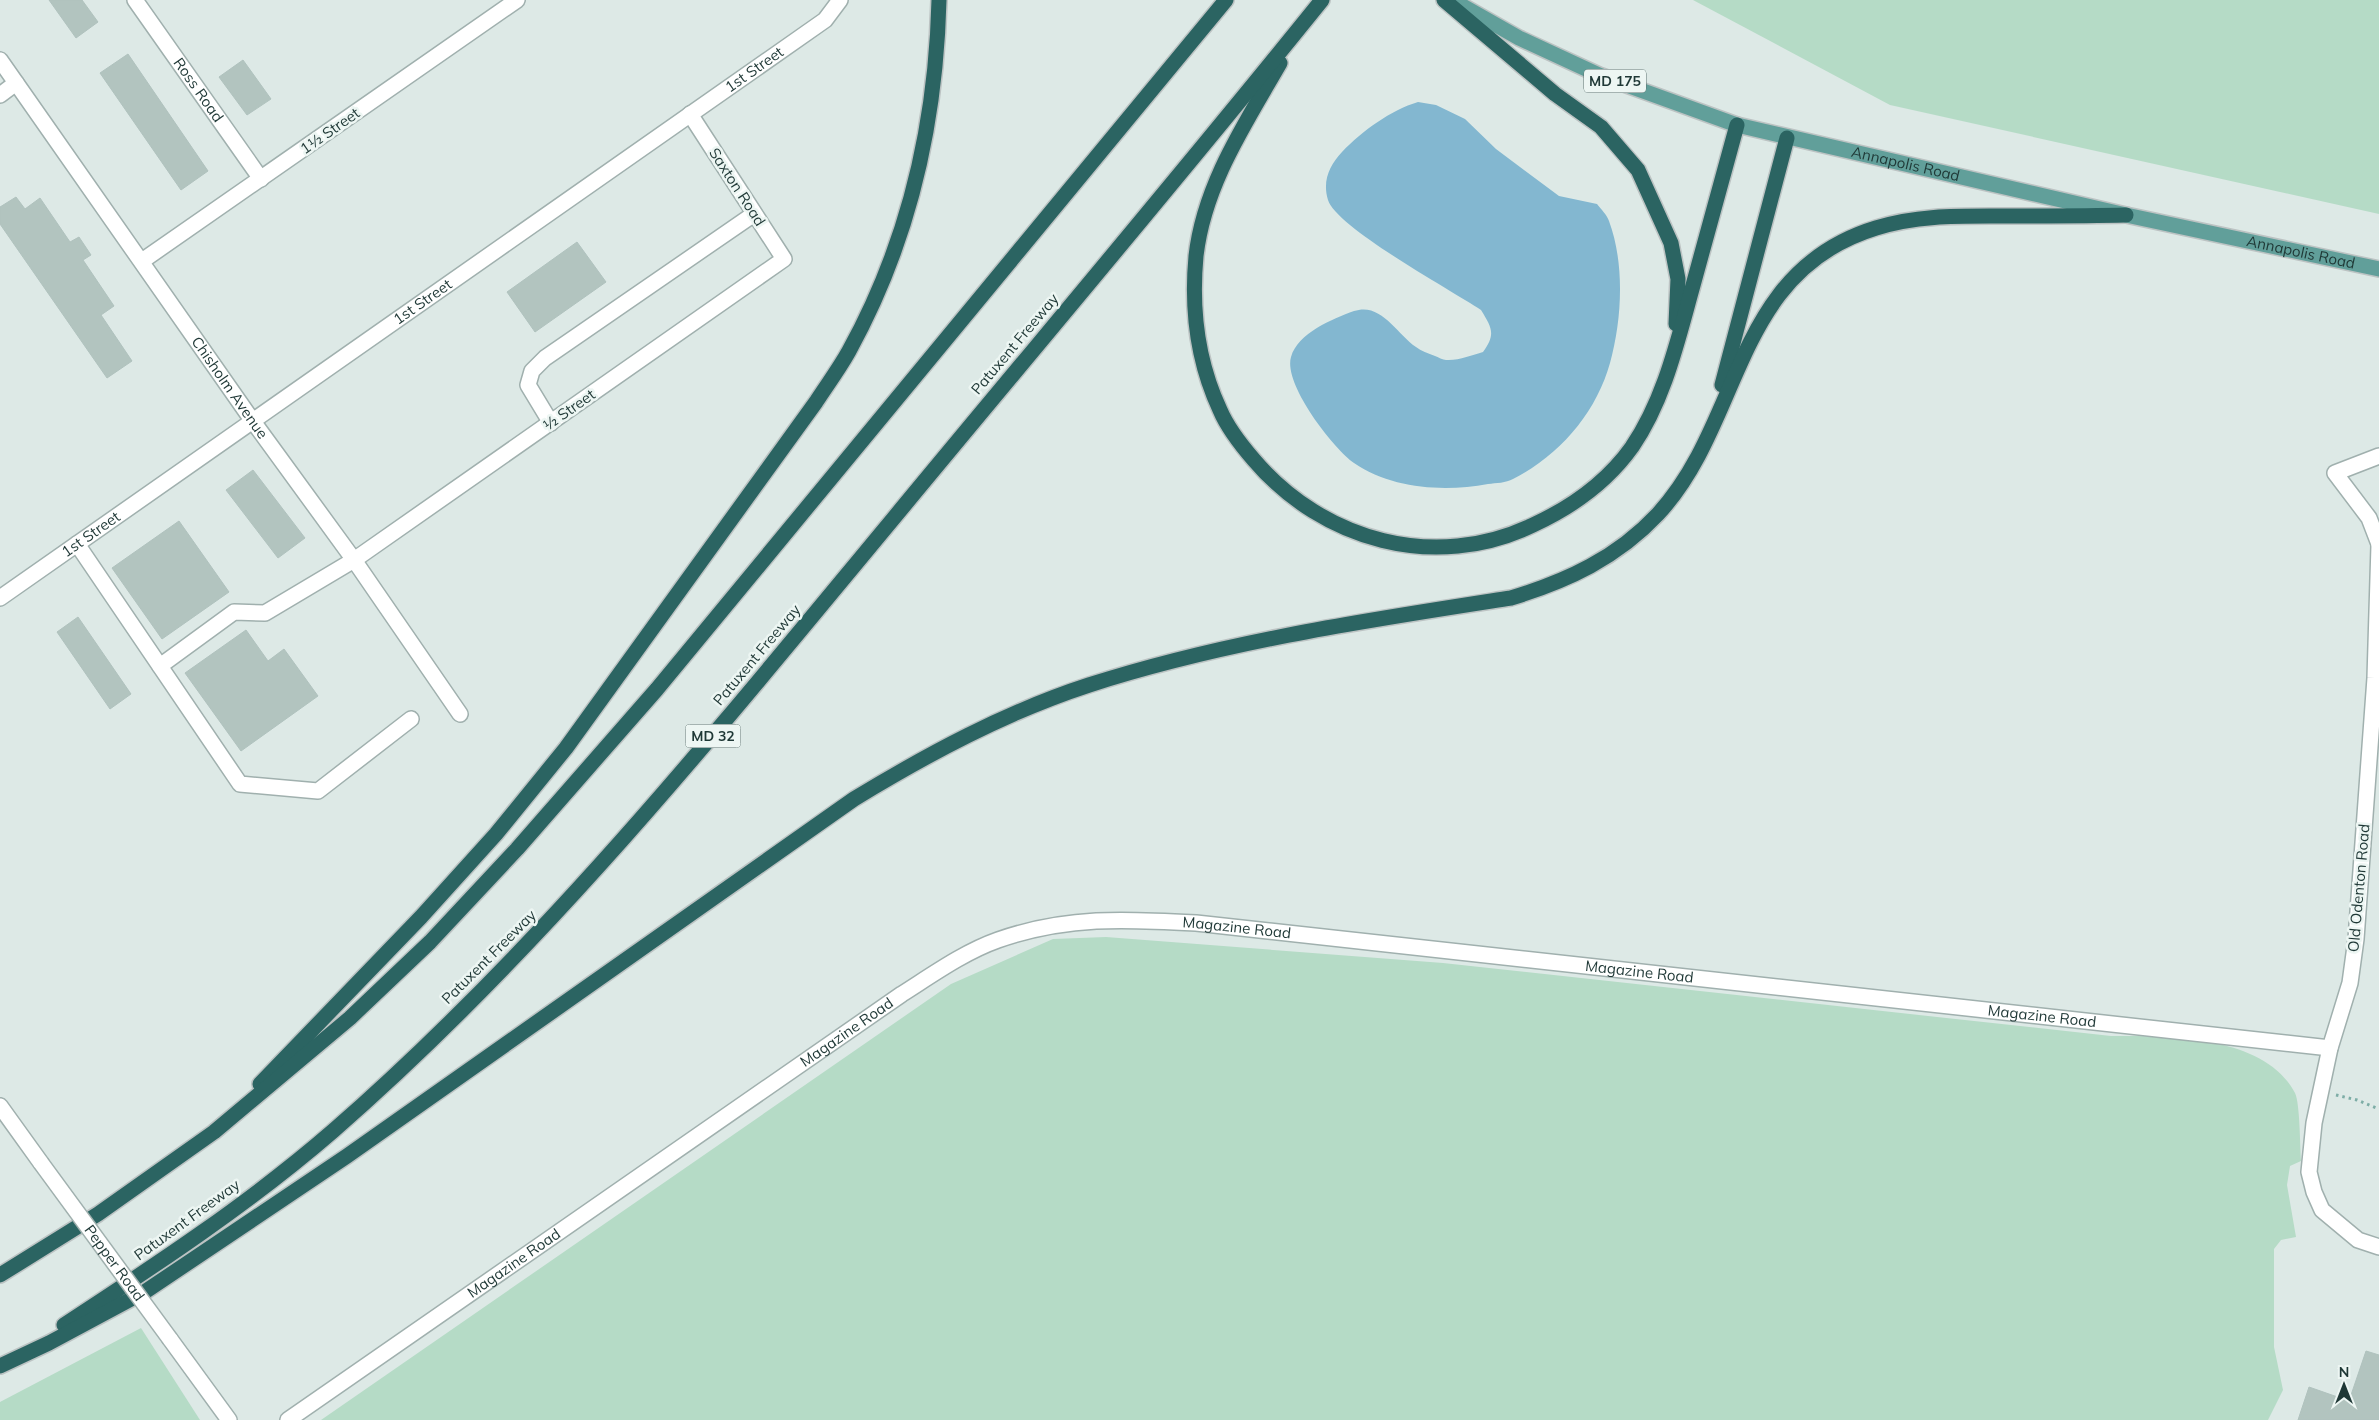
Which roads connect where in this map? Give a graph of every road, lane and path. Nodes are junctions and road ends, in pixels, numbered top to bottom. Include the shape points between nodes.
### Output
1 (135, 0) edge
2 (517, 0) edge
3 (840, 0) edge
4 (939, 0) edge
5 (1226, 0) edge
6 (1322, 0) edge
7 (1444, 0) edge
8 (1452, 0) edge
9 (1303, 24) junction
10 (0, 60) edge
11 (16, 83) junction
12 (0, 94) edge
13 (690, 114) junction
14 (1737, 125) junction
15 (1787, 138) junction
16 (261, 179) junction
17 (754, 214) junction
18 (2126, 216) junction
19 (784, 259) joint
20 (142, 261) junction
21 (2379, 269) edge
22 (1675, 350) junction
23 (252, 420) junction
24 (551, 423) junction
25 (1708, 438) junction
26 (2379, 456) edge
27 (76, 544) junction
28 (2379, 544) edge
29 (354, 560) junction
30 (0, 598) edge
31 (160, 666) junction
32 (2377, 676) edge
33 (2376, 695) edge
34 (460, 714) dead end
35 (411, 719) dead end
36 (2330, 1048) junction
37 (2321, 1091) junction
38 (0, 1106) edge
39 (2379, 1109) edge
40 (214, 1132) junction
41 (2379, 1247) edge
42 (0, 1275) edge
43 (0, 1364) edge
44 (229, 1420) edge
45 (288, 1420) edge

1 - 16 street, Ross Road
2 - 16 street, 1½ Street
3 - 13 street, 1st Street via 825,20
4 - 40 highway via 929,128 917,181 876,296 849,352 566,748 496,834 421,917
5 - 40 highway via 663,682 523,842 430,942 350,1018
6 - 9 highway, Patuxent Freeway / MD 32
7 - 22 highway via 1555,94 1601,127 1638,170 1671,243 1678,279
8 - 14 main road, Annapolis Road / MD 175 via 1520,38 1599,75
9 - 22 highway via 1233,145 1217,179 1203,216 1194,290 1196,334 1221,413 1240,444 1300,505 1339,526 1376,540 1409,546 1449,548 1484,543 1519,532 1581,499 1631,448 1652,412
9 - 43 highway, Patuxent Freeway / MD 32 via 711,739 565,906 402,1068 330,1133 255,1193 138,1277
10 - 11 street, Chisholm Avenue
11 - 12 street
11 - 20 street, Chisholm Avenue
13 - 17 street, Saxton Road
13 - 23 street, 1st Street
14 - 15 main road, Annapolis Road / MD 175
14 - 22 highway
15 - 18 main road, Annapolis Road / MD 175
15 - 25 highway
16 - 20 street, 1½ Street
17 - 19 street, Saxton Road
17 - 24 street via 545,358 532,371 528,385
18 - 21 main road, Annapolis Road / MD 175
18 - 25 highway via 1914,218 1874,228 1838,244 1792,280 1762,317
19 - 24 street, ½ Street
20 - 23 street, Chisholm Avenue
23 - 27 street, 1st Street
23 - 29 street, Chisholm Avenue
24 - 29 street, ½ Street
25 - 43 highway via 1685,478 1652,520 1620,548 1585,571 1550,586 1511,598 1239,645 1169,662 1087,685 977,730 911,764 854,799 347,1156 154,1286 49,1343
26 - 28 street, Old Odenton Road via 2335,473 2369,518
27 - 30 street, 1st Street
27 - 31 street
28 - 32 street, Old Odenton Road
29 - 31 street, ½ Street via 265,613 234,612
29 - 34 street, Chisholm Avenue
31 - 35 street via 240,784 318,791
32 - 33 street, Old Odenton Road
33 - 36 street, Old Odenton Road via 2356,939 2350,983
36 - 37 street, Old Odenton Road
36 - 45 street, Magazine Road via 1196,923 1131,919 1074,922 996,941 902,994
37 - 39 path
37 - 41 street, Old Odenton Road via 2310,1148 2309,1172 2314,1192 2322,1210 2358,1240
38 - 44 street, Pepper Road, bridge
40 - 42 highway via 98,1214

